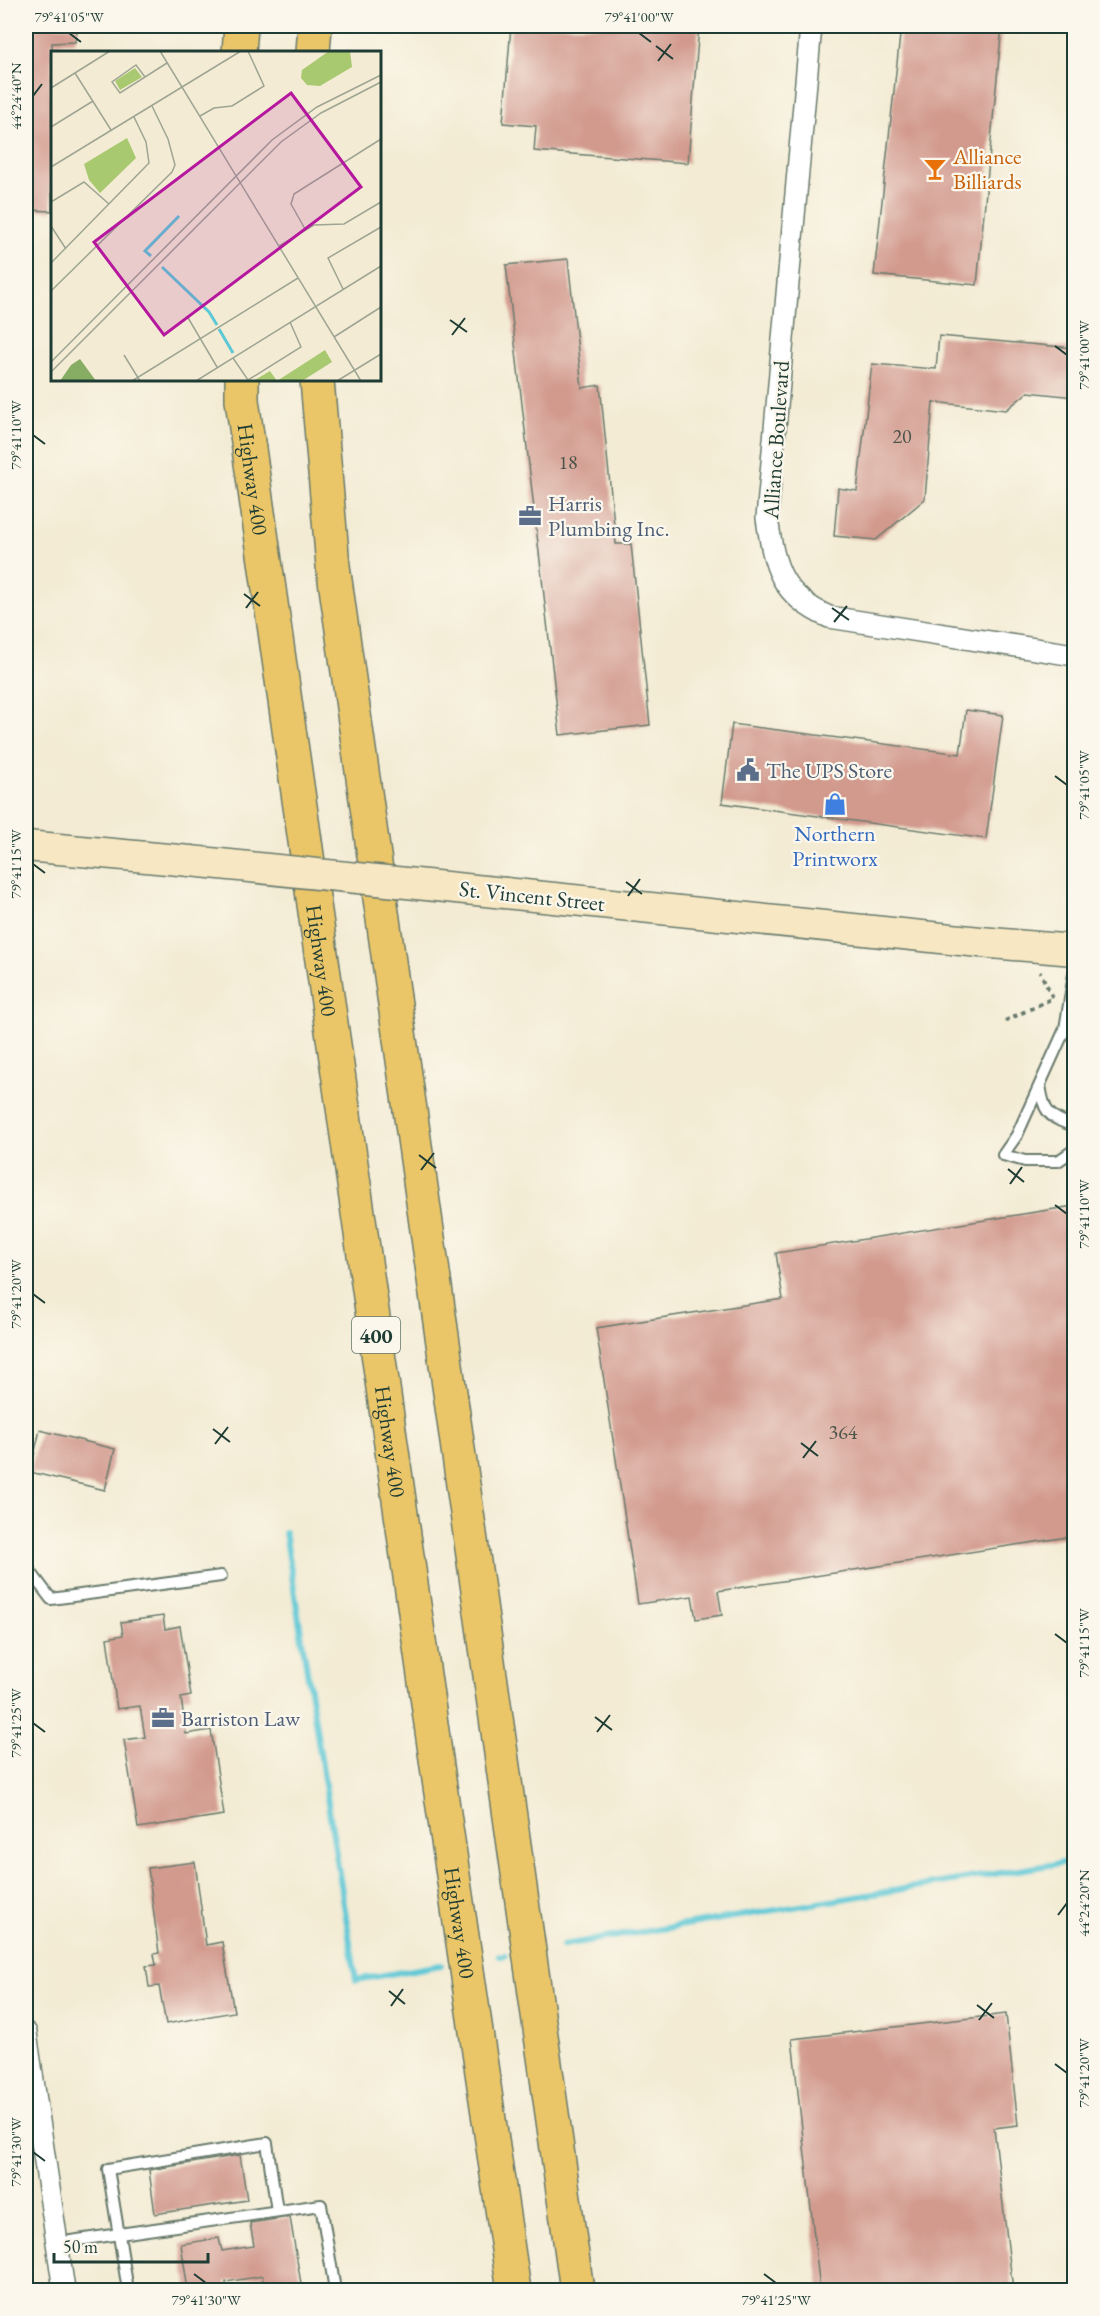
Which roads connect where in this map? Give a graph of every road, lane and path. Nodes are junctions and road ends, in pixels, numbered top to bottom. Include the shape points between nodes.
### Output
1 (241, 26) edge
2 (315, 26) edge
3 (811, 26) edge
4 (239, 51) edge
5 (314, 51) edge
6 (242, 381) edge
7 (317, 381) edge
8 (1074, 655) edge
9 (26, 846) edge
10 (1074, 950) edge
11 (1040, 972) dead end
12 (1074, 974) edge
13 (1005, 1021) dead end
14 (1040, 1085) junction
15 (1074, 1125) edge
16 (1074, 1150) edge
17 (26, 1566) edge
18 (221, 1576) dead end
19 (26, 2033) edge
20 (277, 2211) junction
21 (118, 2234) junction
22 (57, 2243) junction
23 (64, 2290) edge
24 (128, 2290) edge
25 (335, 2290) edge
26 (514, 2290) edge
27 (577, 2290) edge

1 - 4 highway
2 - 5 highway
3 - 8 street, Alliance Boulevard via 767,518 779,571 790,591 808,608 829,617
6 - 26 highway, Highway 400 / 400
7 - 27 highway via 333,566
9 - 10 main road, St. Vincent Street, bridge
11 - 13 path via 1053,998
12 - 14 lane via 1065,1029
14 - 15 lane via 1042,1102 1053,1118
14 - 16 lane via 1017,1136 1003,1155 1025,1161 1058,1161
17 - 18 lane via 51,1599
19 - 22 street
20 - 21 lane
20 - 21 lane via 267,2143 108,2169
20 - 25 lane via 321,2205
21 - 22 lane
21 - 24 lane
22 - 23 street

